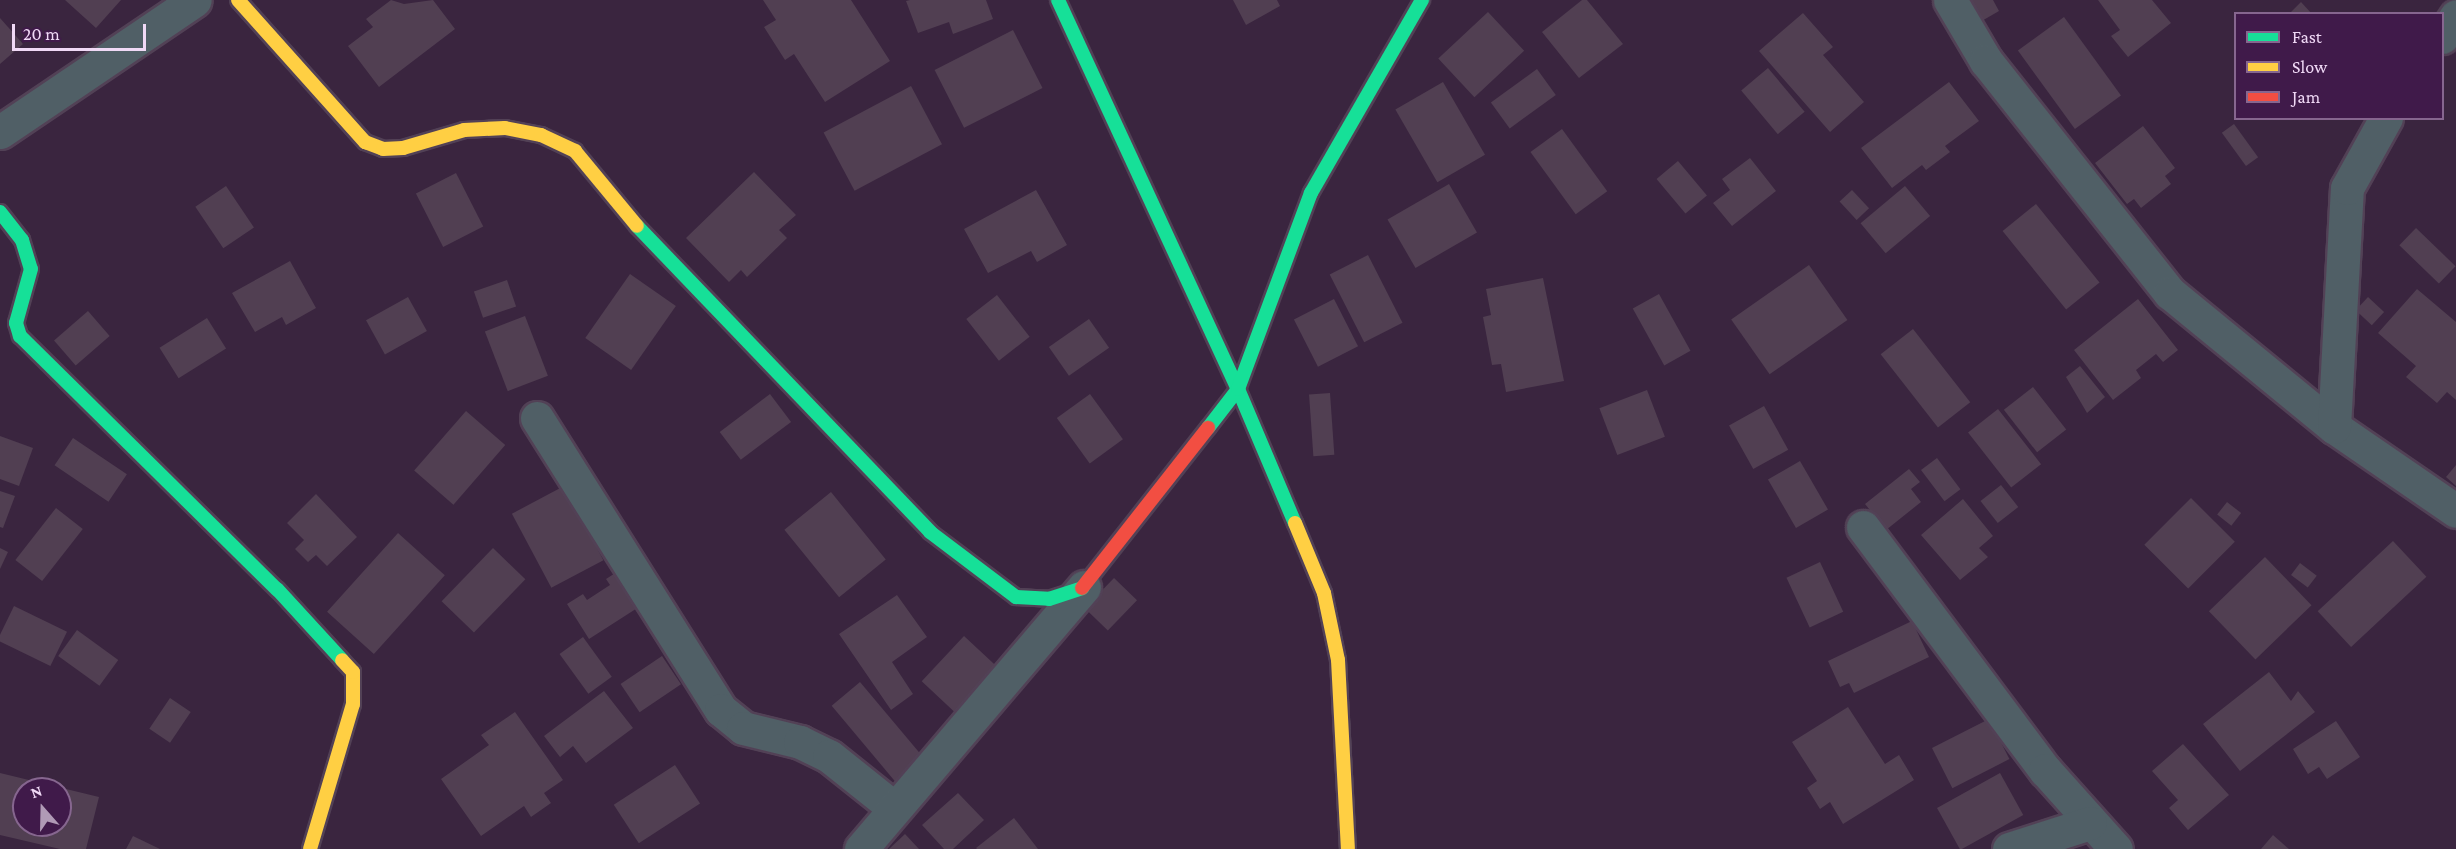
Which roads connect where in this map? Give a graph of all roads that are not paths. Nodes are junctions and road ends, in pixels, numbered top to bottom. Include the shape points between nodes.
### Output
1 (195, 0) edge
2 (237, 0) edge
3 (1059, 0) edge
4 (1422, 0) edge
5 (1950, 0) edge
6 (2456, 16) edge
7 (2444, 33) edge
8 (2385, 120) edge
9 (0, 132) edge
10 (0, 212) edge
11 (1238, 389) junction
12 (537, 418) dead end
13 (2334, 427) junction
14 (2456, 511) edge
15 (1863, 527) dead end
16 (1084, 587) junction
17 (893, 807) junction
18 (2090, 823) junction
19 (310, 849) edge
20 (861, 849) edge
21 (1348, 849) edge
22 (2009, 849) edge
23 (2116, 849) edge

1 - 9 street
2 - 16 street via 348,128 365,142 383,149 403,148 464,130 505,129 541,135 575,151 654,246 930,532 1016,597 1049,599
3 - 11 street
4 - 11 street via 1311,193
5 - 13 street via 1986,61 2170,292
6 - 7 street
8 - 13 street via 2347,188
10 - 19 street via 22,240 31,269 16,323 21,336 277,589 353,672 353,704
11 - 16 street
11 - 21 street via 1324,593 1338,660
12 - 17 street via 721,710 743,728 800,742 829,756
13 - 14 street
15 - 18 street
16 - 17 street
17 - 20 street
18 - 22 street
18 - 23 street

